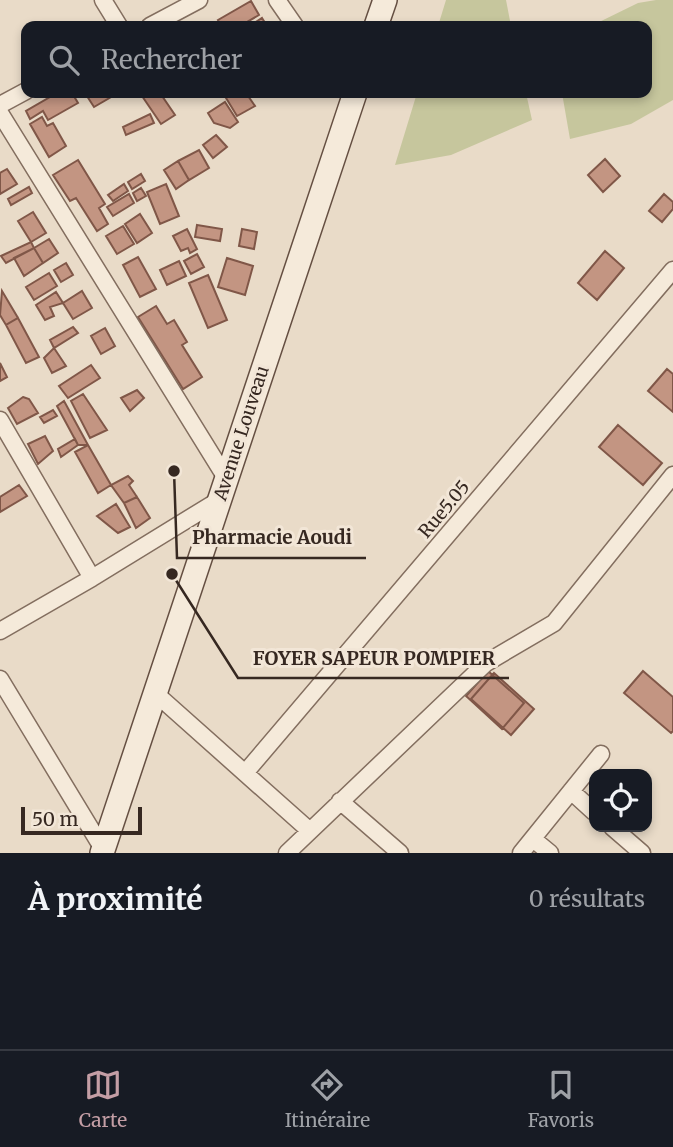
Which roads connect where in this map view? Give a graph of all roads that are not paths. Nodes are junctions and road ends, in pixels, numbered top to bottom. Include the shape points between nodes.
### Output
1 (103, 0) edge
2 (199, 0) edge
3 (277, 0) edge
4 (385, 0) edge
5 (117, 21) edge
6 (159, 21) edge
7 (292, 21) edge
8 (378, 21) edge
9 (21, 94) edge
10 (348, 98) edge
11 (0, 105) edge
12 (0, 113) edge
13 (673, 270) edge
14 (0, 420) edge
15 (673, 475) edge
16 (223, 489) junction
17 (92, 578) junction
18 (0, 631) edge
19 (0, 680) edge
20 (155, 693) junction
21 (601, 754) dead end
22 (244, 773) junction
23 (571, 792) junction
24 (340, 801) junction
25 (589, 808) edge
26 (310, 831) junction
27 (618, 832) edge
28 (533, 839) junction
29 (103, 851) edge
30 (287, 853) edge
31 (400, 853) edge
32 (522, 853) edge
33 (550, 853) edge
34 (642, 853) edge

1 - 5 street
2 - 6 street
3 - 7 street
4 - 8 main road
9 - 11 street
10 - 16 main road, Avenue Louveau
12 - 16 street
13 - 22 street, Rue5.05
14 - 17 street
15 - 24 street via 554,623 486,663
16 - 17 street
16 - 20 main road, Avenue Louveau
17 - 18 street
19 - 29 street
20 - 22 street
20 - 29 main road, Avenue Louveau
21 - 23 street
22 - 26 street
23 - 25 street
23 - 28 street
24 - 26 street
24 - 31 street
26 - 30 street
27 - 34 street
28 - 32 street
28 - 33 street

